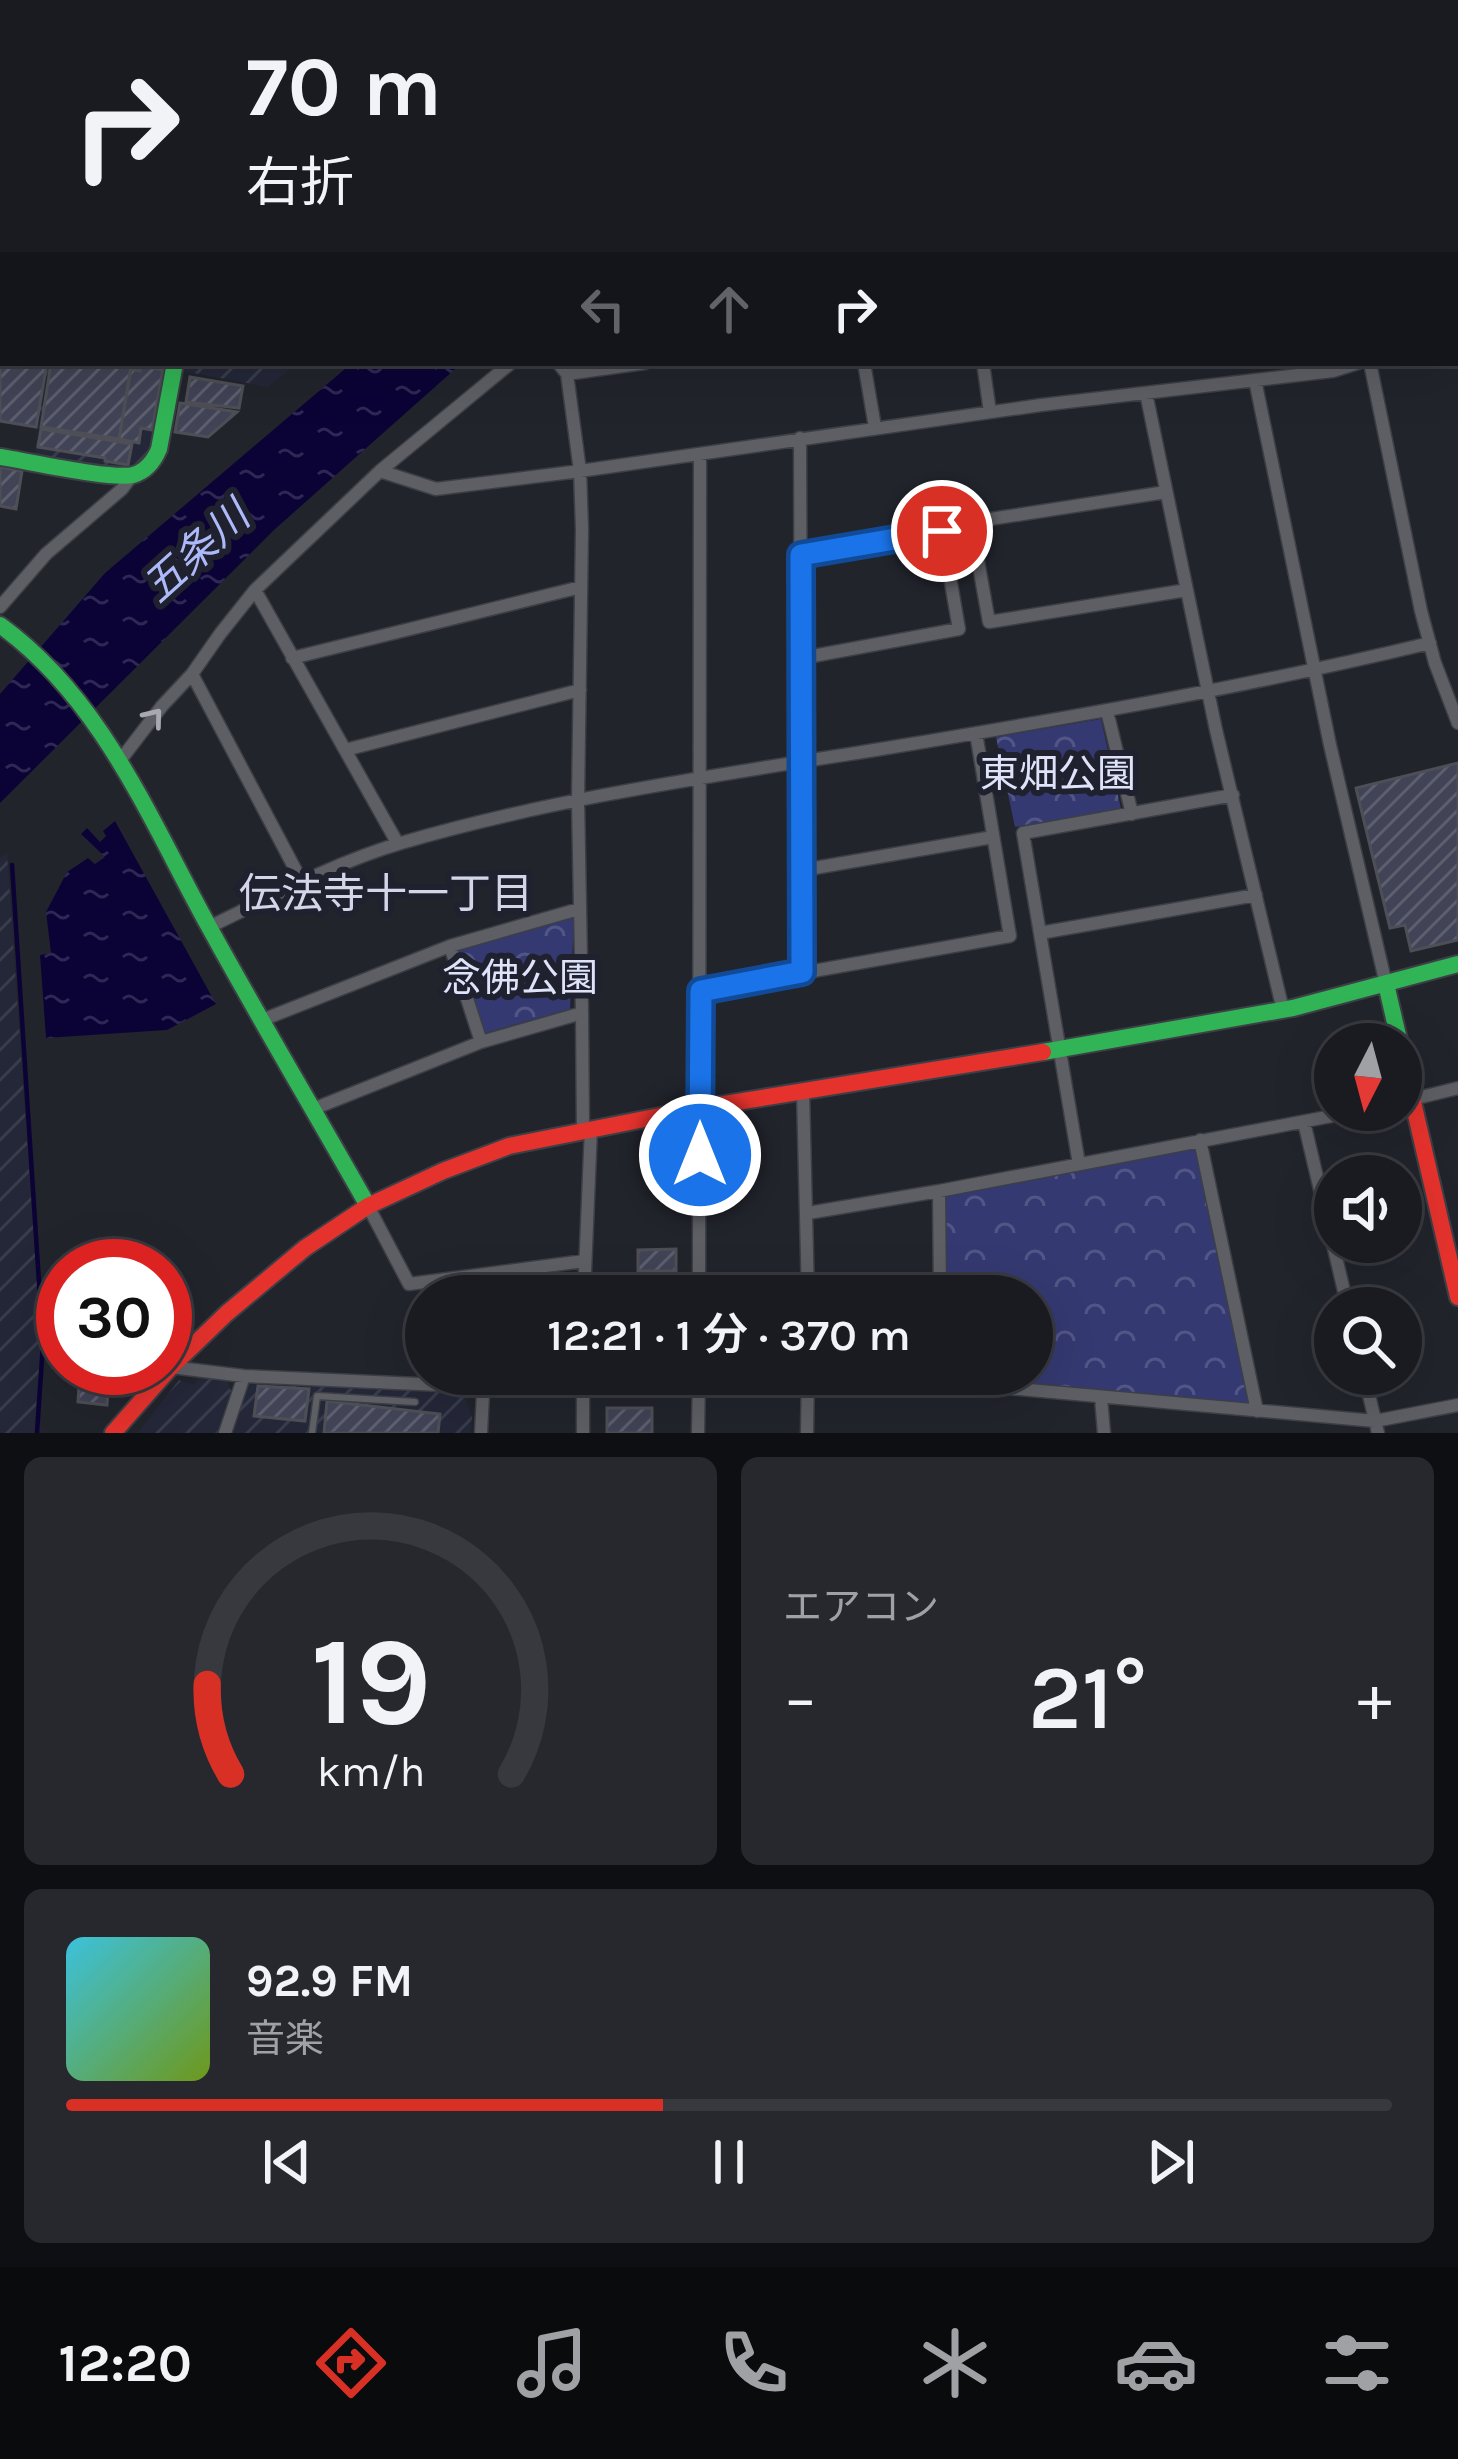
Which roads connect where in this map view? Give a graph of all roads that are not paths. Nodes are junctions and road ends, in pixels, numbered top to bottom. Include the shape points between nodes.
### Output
1 (174, 366) edge
2 (507, 366) edge
3 (604, 366) edge
4 (865, 366) edge
5 (983, 366) edge
6 (1347, 366) edge
7 (1371, 366) edge
8 (562, 369) edge
9 (1255, 380) junction
10 (1145, 393) junction
11 (991, 412) junction
12 (875, 428) junction
13 (800, 439) junction
14 (700, 454) junction
15 (0, 457) edge
16 (380, 471) junction
17 (580, 471) junction
18 (131, 477) junction
19 (1166, 492) junction
20 (801, 555) junction
21 (581, 587) junction
22 (255, 590) junction
23 (1186, 590) junction
24 (0, 607) edge
25 (5, 628) edge
26 (1430, 644) junction
27 (292, 658) junction
28 (802, 658) junction
29 (1315, 671) junction
30 (193, 674) junction
31 (580, 690) junction
32 (1208, 693) junction
33 (1107, 711) junction
34 (1458, 723) edge
35 (976, 733) junction
36 (346, 750) junction
37 (803, 761) junction
38 (119, 762) junction
39 (700, 777) junction
40 (1233, 795) junction
41 (578, 800) junction
42 (1132, 814) junction
43 (993, 837) junction
44 (398, 844) junction
45 (803, 870) junction
46 (302, 881) junction
47 (1256, 895) junction
48 (579, 909) junction
49 (209, 928) junction
50 (1040, 933) junction
51 (449, 946) junction
52 (1458, 964) edge
53 (802, 972) junction
54 (1386, 984) junction
55 (701, 991) junction
56 (1283, 1010) junction
57 (582, 1012) junction
58 (262, 1020) junction
59 (1395, 1023) edge
60 (481, 1042) junction
61 (1060, 1050) junction
62 (1458, 1088) edge
63 (803, 1092) junction
64 (1422, 1097) edge
65 (700, 1108) junction
66 (313, 1109) junction
67 (1314, 1120) edge
68 (1304, 1122) junction
69 (587, 1129) junction
70 (1415, 1131) edge
71 (1200, 1141) junction
72 (1079, 1164) junction
73 (938, 1191) junction
74 (368, 1206) junction
75 (808, 1213) junction
76 (584, 1261) junction
77 (485, 1274) joint
78 (584, 1275) edge
79 (699, 1275) edge
80 (808, 1275) edge
81 (940, 1275) edge
82 (1343, 1287) edge
83 (1458, 1297) edge
84 (192, 1347) edge
85 (192, 1370) edge
86 (244, 1376) junction
87 (405, 1379) edge
88 (1053, 1392) edge
89 (147, 1395) edge
90 (483, 1395) edge
91 (584, 1395) edge
92 (698, 1395) edge
93 (808, 1395) edge
94 (1369, 1395) edge
95 (1101, 1398) junction
96 (416, 1402) dead end
97 (1458, 1405) edge
98 (1257, 1411) junction
99 (1376, 1427) edge
100 (115, 1432) edge
101 (225, 1433) edge
102 (312, 1433) edge
103 (482, 1433) edge
104 (584, 1433) edge
105 (698, 1433) edge
106 (807, 1433) edge
107 (1103, 1433) edge

1 - 18 street via 155,460
2 - 16 street
3 - 8 street
4 - 12 street
5 - 11 street
6 - 9 street
7 - 26 street
8 - 17 street
9 - 10 street
9 - 29 street
10 - 11 street
10 - 19 street
11 - 12 street
12 - 13 street
13 - 14 street
13 - 20 street
14 - 17 street
14 - 39 street
15 - 18 street
16 - 17 street via 436,489
16 - 22 street
17 - 21 street
18 - 24 street
19 - 23 street
19 - 23 street via 971,522 989,622
20 - 28 street
20 - 28 street via 942,531 959,629
21 - 27 street
21 - 31 street
22 - 27 street
22 - 30 street
23 - 32 street
25 - 38 street via 91,714
26 - 29 street
26 - 34 street
27 - 36 street
28 - 37 street
29 - 32 street
29 - 54 street
38 -> 30 street
30 - 46 street
31 - 36 street
31 - 41 street
32 - 33 street
32 - 40 street
33 - 35 street
33 - 42 street
35 - 37 street
35 - 43 street
36 - 44 street
37 - 39 street
37 - 45 street
38 - 49 street
39 - 41 street
39 - 55 street
40 - 42 street
40 - 47 street
41 - 44 street
41 - 48 street
42 - 50 street via 1023,833
43 - 45 street
43 - 53 street via 1010,936
44 - 46 street
45 - 53 street
46 - 49 street
47 - 50 street
47 - 56 street
48 - 51 street
48 - 57 street
49 - 58 street
50 - 61 street
51 - 58 street
51 - 60 street
52 - 54 street
53 - 55 street
54 - 56 street
54 - 59 street
55 - 65 street
56 - 61 street
57 - 60 street
57 - 69 street
58 - 66 street
60 - 66 street
61 - 63 street
61 - 72 street
62 - 64 street
63 - 65 street
63 - 75 street
65 - 69 street
65 - 79 street
66 - 74 street
67 - 68 street
68 - 71 street
68 - 82 street
69 - 74 street via 509,1146
69 - 76 street
70 - 83 street
71 - 72 street
71 - 98 street
72 - 73 street
73 - 75 street
73 - 81 street
74 - 77 street via 409,1284
74 - 84 street via 305,1248
75 - 80 street
76 - 77 street
76 - 78 street
85 - 86 street
86 - 87 street
86 - 101 street
88 - 95 street
89 - 100 street
90 - 103 street
91 - 104 street
92 - 105 street
93 - 106 street
94 - 99 street
95 - 98 street
95 - 107 street
96 - 102 lane via 317,1396
97 - 99 street
98 - 99 street

